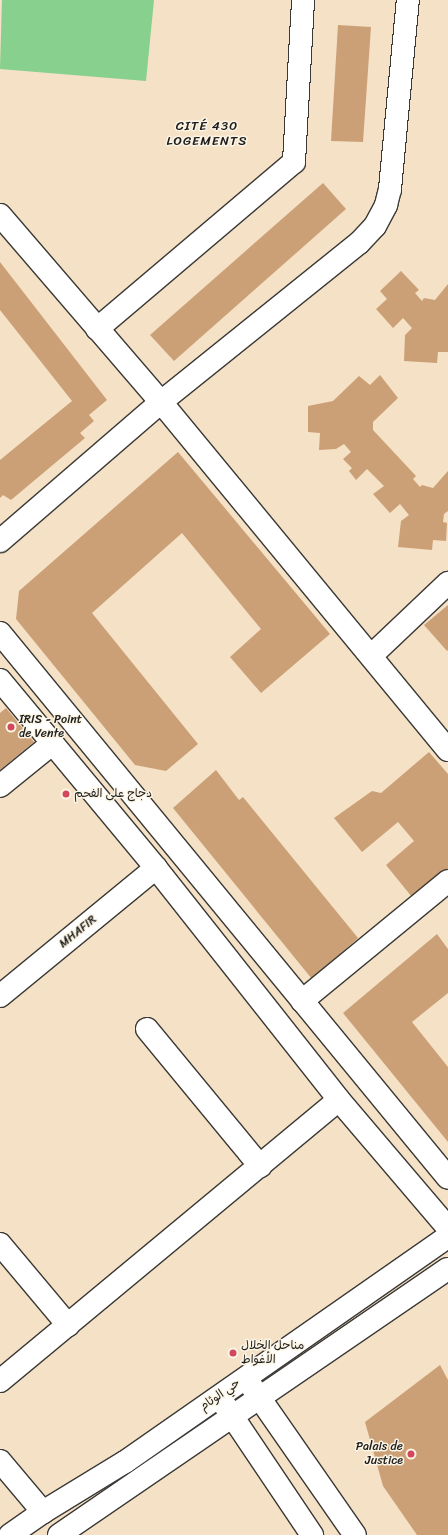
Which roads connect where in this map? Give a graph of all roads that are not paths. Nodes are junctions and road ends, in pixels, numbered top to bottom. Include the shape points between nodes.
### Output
1 (303, 0) edge
2 (408, 0) edge
3 (0, 215) edge
4 (97, 329) junction
5 (161, 402) junction
6 (0, 541) edge
7 (448, 583) edge
8 (0, 633) edge
9 (372, 655) junction
10 (0, 680) edge
11 (53, 743) junction
12 (448, 750) edge
13 (0, 786) edge
14 (156, 868) junction
15 (448, 881) edge
16 (0, 996) edge
17 (302, 1001) junction
18 (147, 1029) dead end
19 (339, 1100) junction
20 (260, 1166) junction
21 (448, 1178) edge
22 (448, 1228) edge
23 (448, 1237) edge
24 (0, 1244) edge
25 (448, 1269) edge
26 (68, 1325) junction
27 (245, 1378) junction
28 (0, 1381) edge
29 (218, 1396) junction
30 (260, 1398) junction
31 (233, 1416) junction
32 (0, 1461) edge
33 (43, 1512) junction
34 (82, 1529) edge
35 (10, 1535) edge
36 (59, 1535) edge
37 (312, 1535) edge
38 (355, 1535) edge

1 - 4 street via 294,162
2 - 5 street via 390,189 386,205 375,226 359,243
3 - 4 street
4 - 5 street
5 - 6 street
5 - 9 street
7 - 9 street
8 - 17 street
9 - 12 street
10 - 11 street
11 - 13 street
11 - 14 street
14 - 16 street, MHAFIR
14 - 19 street
15 - 17 street
17 - 21 street
18 - 20 street
19 - 20 street
19 - 22 street
20 - 26 street
23 - 27 street, حي الوئام
24 - 26 street
25 - 30 street, حي الوئام
26 - 28 street
27 - 29 street, حي الوئام
27 - 30 street
29 - 31 street
29 - 33 street, حي الوئام via 125,1462
30 - 31 street, حي الوئام
30 - 38 street
31 - 34 street, حي الوئام
31 - 37 street
32 - 33 street
33 - 35 street, حي الوئام
34 - 36 street, حي الوئام

